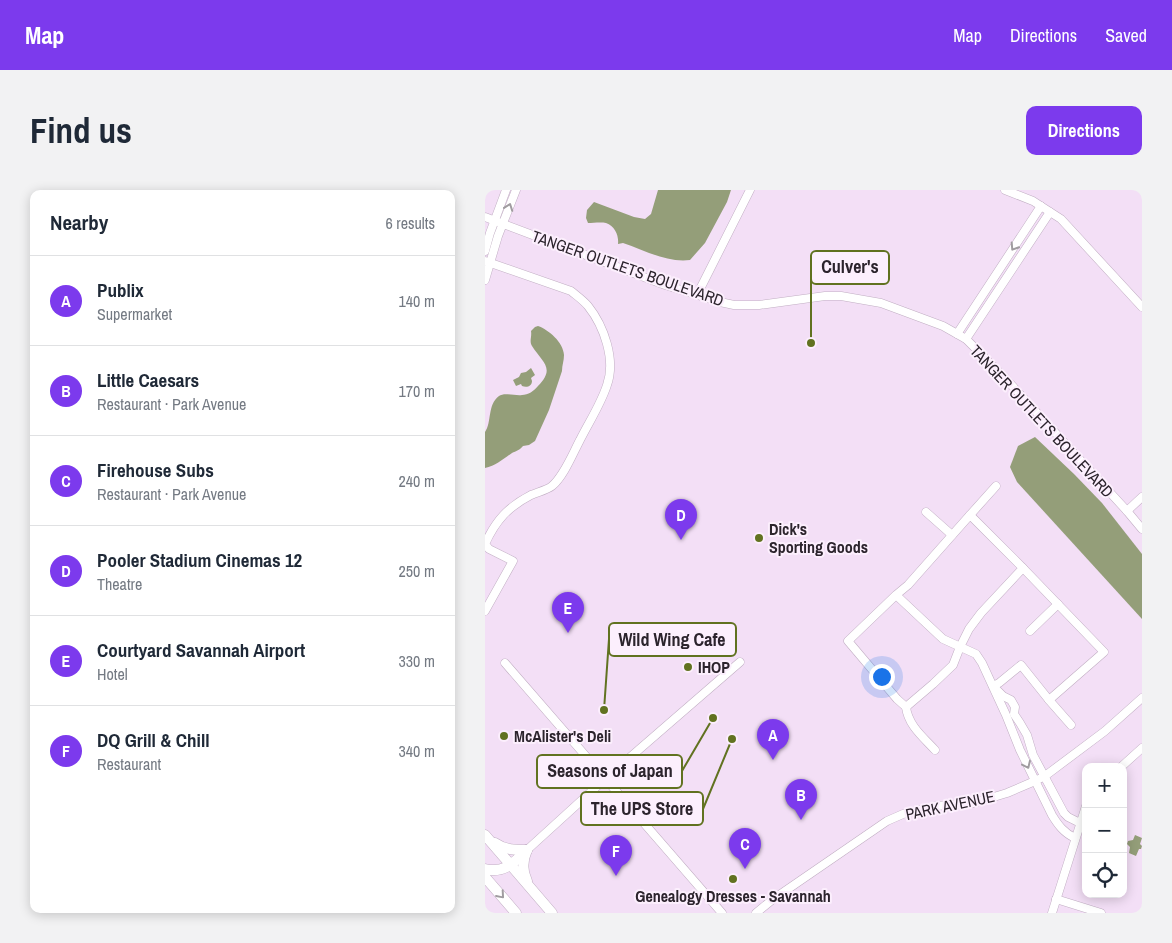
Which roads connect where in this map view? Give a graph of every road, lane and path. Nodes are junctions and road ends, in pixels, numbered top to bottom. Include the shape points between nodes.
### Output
1 (507, 190) edge
2 (516, 190) edge
3 (750, 190) edge
4 (1005, 190) edge
5 (1041, 206) junction
6 (1051, 212) junction
7 (485, 217) edge
8 (499, 222) junction
9 (485, 251) edge
10 (488, 262) edge
11 (485, 280) edge
12 (697, 295) junction
13 (1142, 307) edge
14 (957, 334) junction
15 (966, 339) junction
16 (996, 486) dead end
17 (1142, 497) edge
18 (1127, 511) junction
19 (926, 512) dead end
20 (970, 515) junction
21 (1142, 529) edge
22 (952, 535) junction
23 (1023, 568) junction
24 (897, 595) junction
25 (1058, 604) junction
26 (485, 612) edge
27 (1030, 631) dead end
28 (960, 647) junction
29 (739, 662) dead end
30 (505, 663) dead end
31 (993, 687) junction
32 (1142, 698) edge
33 (1049, 700) junction
34 (906, 707) junction
35 (1071, 725) dead end
36 (935, 750) dead end
37 (1139, 751) edge
38 (1142, 760) edge
39 (1126, 763) edge
40 (1045, 776) junction
41 (605, 778) junction
42 (1035, 782) junction
43 (1085, 808) edge
44 (1080, 823) junction
45 (486, 837) edge
46 (1075, 838) junction
47 (527, 850) junction
48 (511, 865) junction
49 (485, 869) edge
50 (485, 877) edge
51 (530, 887) junction
52 (1056, 899) junction
53 (516, 913) edge
54 (553, 913) edge
55 (722, 913) edge
56 (756, 913) edge
57 (1052, 913) edge
58 (1101, 913) edge

1 - 8 street
8 -> 2 street
3 - 12 street
4 - 5 street
5 - 6 street
5 -> 14 street
6 - 13 street
6 - 15 street
7 - 8 street, TANGER OUTLETS BOULEVARD
8 - 9 street
8 - 10 street
8 - 12 street, TANGER OUTLETS BOULEVARD
10 - 11 street
10 - 26 street via 571,291 581,298 603,331 609,368 608,383 601,401 561,474 552,486 509,509 488,538 485,544 489,549 513,562
12 - 14 street, TANGER OUTLETS BOULEVARD via 745,306 825,296 853,298 893,307
14 - 15 street, TANGER OUTLETS BOULEVARD
15 - 18 street, TANGER OUTLETS BOULEVARD
16 - 20 street
17 - 18 street
18 - 21 street, TANGER OUTLETS BOULEVARD
19 - 22 street
20 - 22 street
20 - 23 street
22 - 24 street
23 - 25 street
23 - 28 street via 981,613
24 - 28 street via 943,639
24 - 34 street via 848,641
25 - 27 street
25 - 33 street via 1104,652
28 - 31 street via 976,654
28 - 34 street via 953,665
29 - 41 street
30 - 41 street
31 - 33 street via 1021,665
31 - 40 street via 1011,700 1015,708 1013,714 1027,735 1033,755
31 -> 42 street
32 - 40 street, PARK AVENUE via 1105,731
33 - 35 street
34 - 36 street via 914,728
37 - 38 street
37 - 39 street
40 - 42 street, PARK AVENUE
40 - 44 street via 1064,812
41 - 47 street
41 - 55 street
42 - 46 street via 1057,824
42 - 56 street, PARK AVENUE via 974,803 936,806 887,821
43 - 44 street
44 - 46 street
45 - 47 main road via 500,847
45 - 48 main road
46 - 52 street
47 - 48 main road
47 - 51 main road via 523,866
48 - 49 main road via 499,871
48 - 51 main road
50 -> 53 main road
51 - 54 main road
52 - 57 street
52 - 58 street

